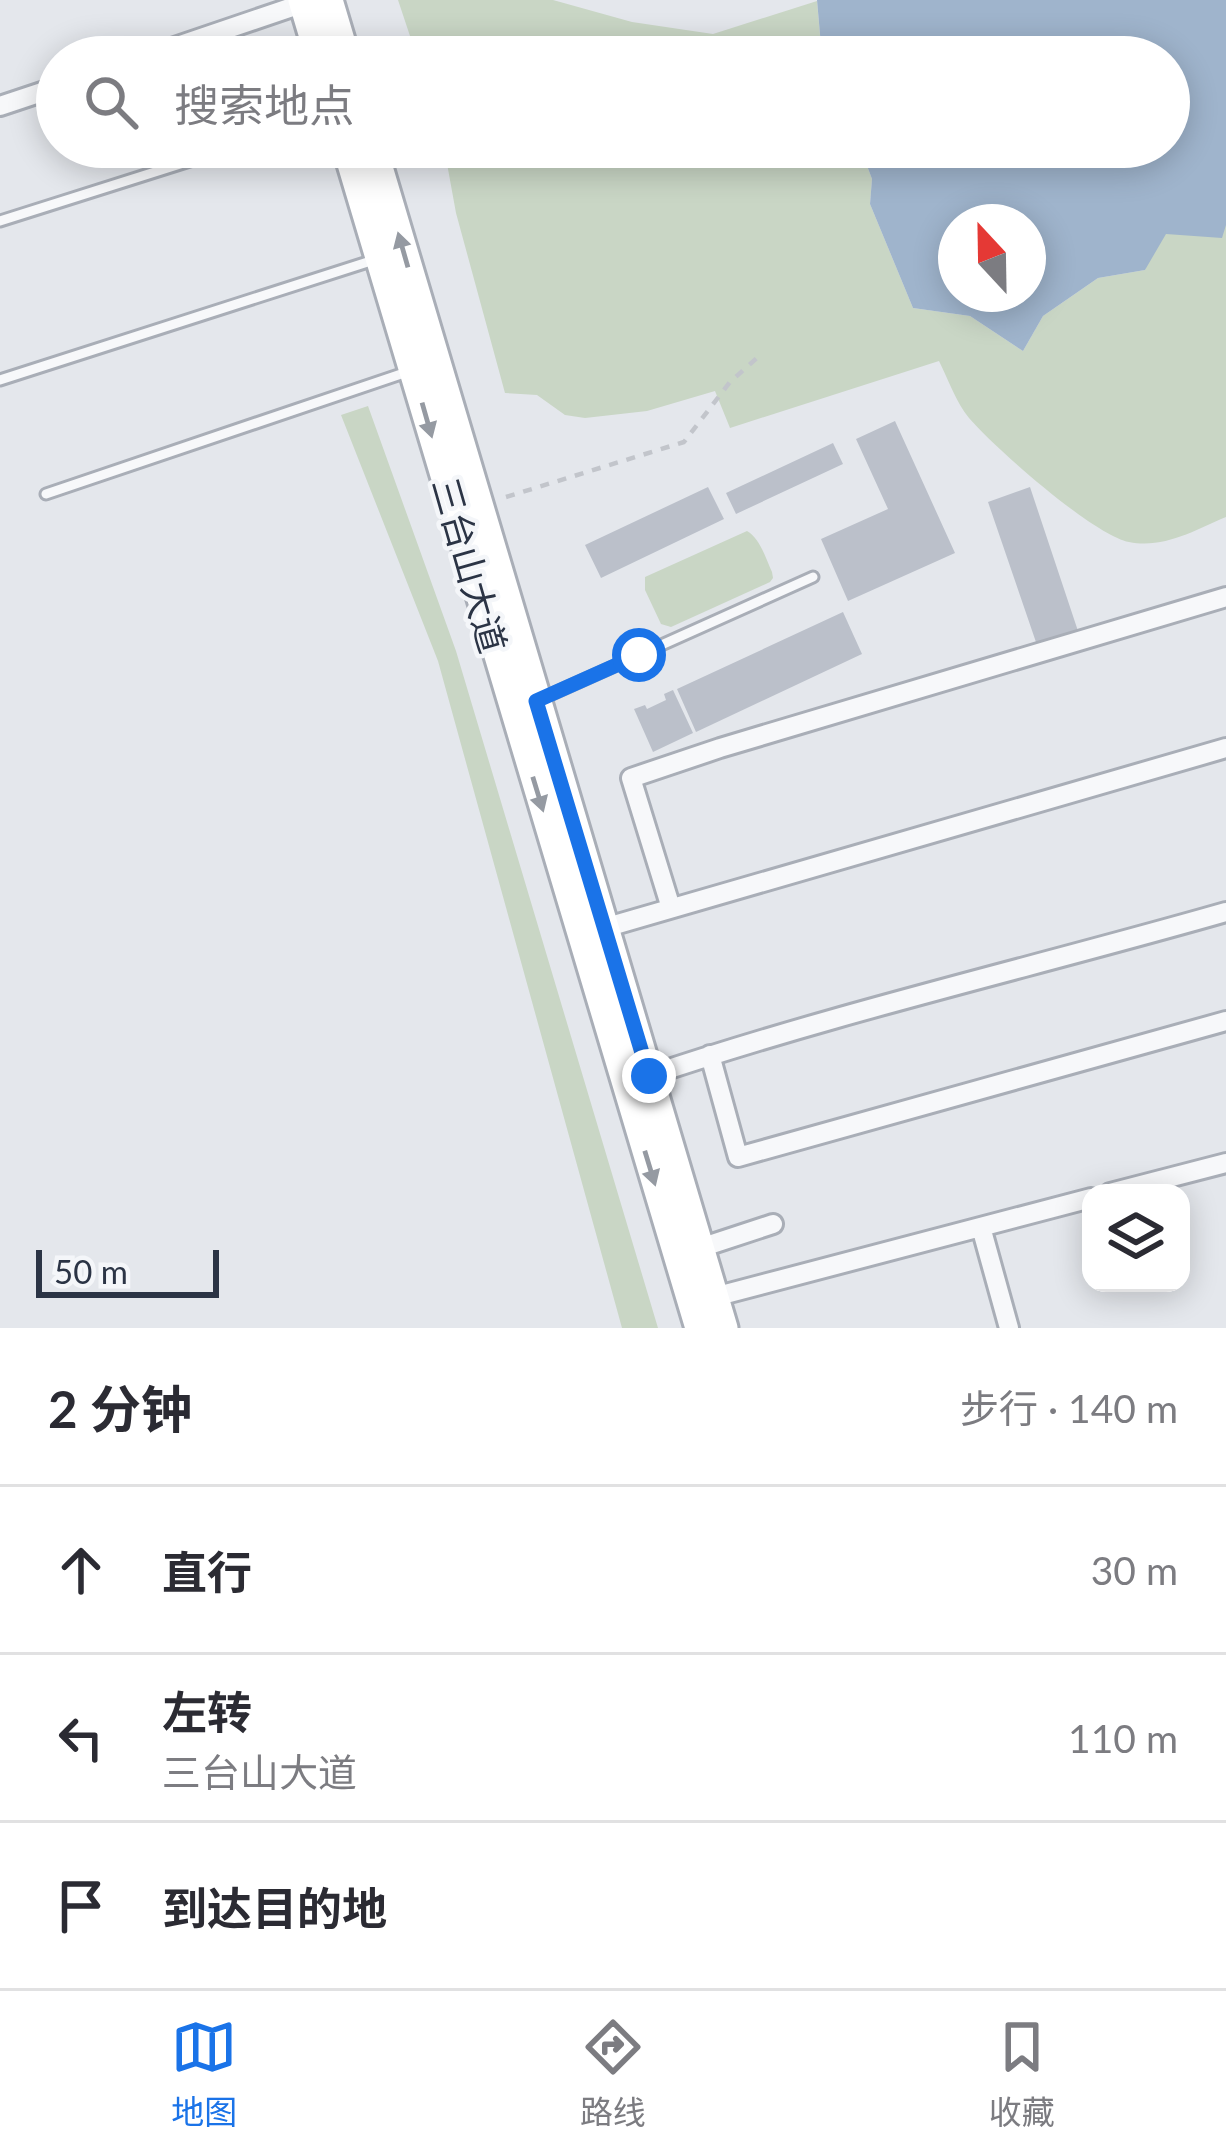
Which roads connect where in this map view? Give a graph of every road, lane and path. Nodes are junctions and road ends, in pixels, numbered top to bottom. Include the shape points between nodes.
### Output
1 (312, 1) edge
2 (208, 36) edge
3 (316, 36) edge
4 (333, 36) edge
5 (36, 94) edge
6 (0, 106) edge
7 (168, 168) edge
8 (352, 168) edge
9 (379, 168) edge
10 (0, 221) edge
11 (380, 258) junction
12 (758, 357) dead end
13 (412, 370) junction
14 (0, 380) edge
15 (46, 494) dead end
16 (479, 505) junction
17 (813, 577) dead end
18 (1226, 597) edge
19 (536, 701) junction
20 (1226, 748) edge
21 (671, 908) junction
22 (1226, 912) edge
23 (604, 928) junction
24 (1226, 1021) edge
25 (710, 1055) junction
26 (649, 1076) junction
27 (1226, 1163) edge
28 (1146, 1184) edge
29 (1082, 1200) edge
30 (773, 1224) dead end
31 (981, 1227) junction
32 (700, 1248) junction
33 (714, 1297) junction
34 (699, 1328) edge
35 (724, 1328) edge
36 (1009, 1328) edge

1 - 2 street
1 - 3 main road
1 - 4 main road
5 - 6 street
7 - 10 lane
8 - 11 main road, 三台山大道
16 -> 9 main road, 三台山大道
11 - 13 main road, 三台山大道
11 - 14 lane
12 - 16 path via 684,442
13 - 15 lane
13 -> 34 main road, 三台山大道
16 - 19 main road, 三台山大道
17 - 19 lane
18 - 21 street via 631,778
19 - 23 main road, 三台山大道
20 - 21 street
21 - 23 street
22 - 25 street
23 - 26 main road, 三台山大道
24 - 25 street via 738,1157
25 - 26 street
26 - 32 main road, 三台山大道
27 - 28 street
29 - 31 street
30 - 32 street
31 - 33 street
31 - 36 street
32 - 33 main road, 三台山大道
33 - 35 main road, 三台山大道

